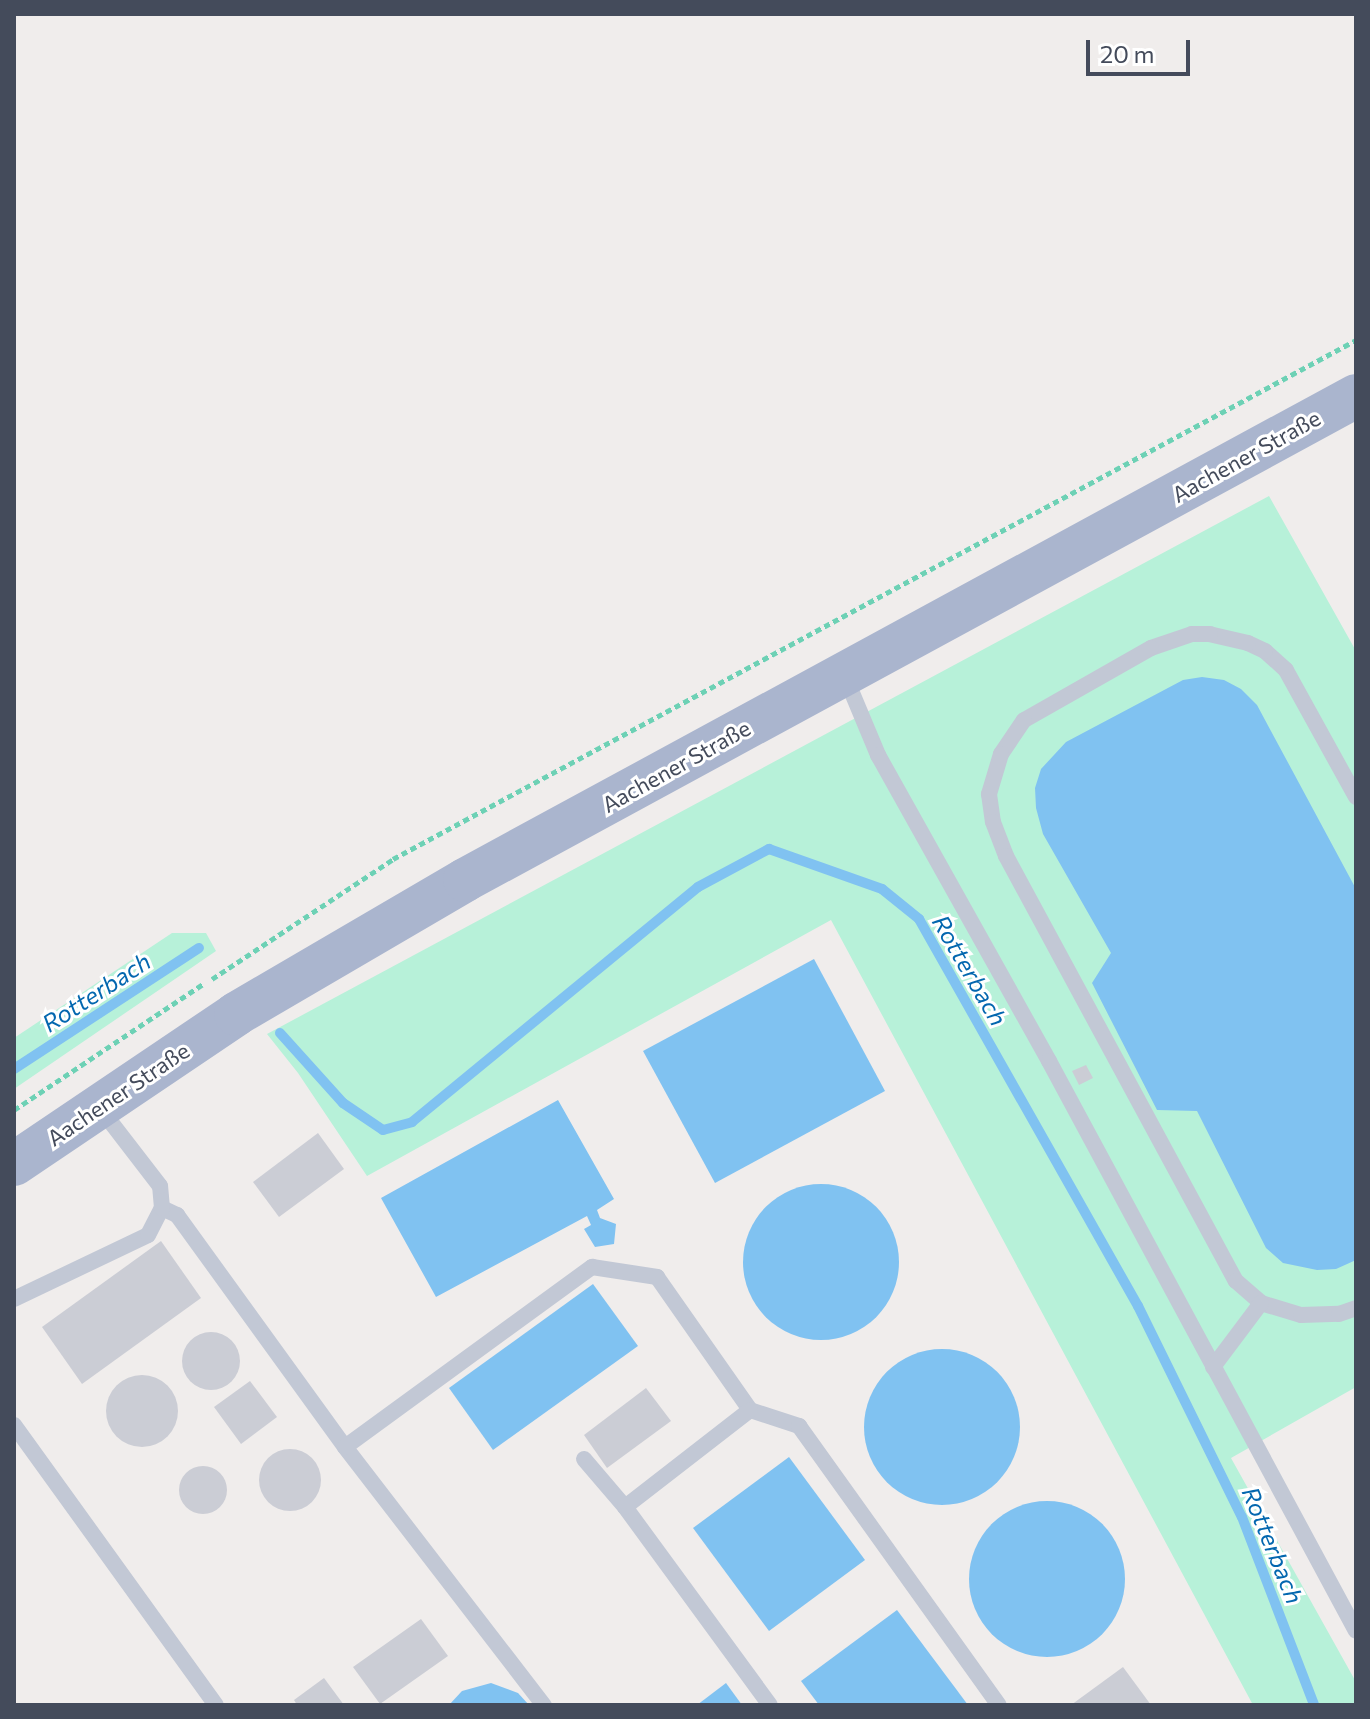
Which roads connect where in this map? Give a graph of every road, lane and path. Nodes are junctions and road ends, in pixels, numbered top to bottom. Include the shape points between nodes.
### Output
1 (1356, 340) edge
2 (1356, 396) edge
3 (844, 674) junction
4 (1356, 797) edge
5 (99, 1107) junction
6 (14, 1110) edge
7 (14, 1164) edge
8 (162, 1208) junction
9 (14, 1299) edge
10 (1261, 1303) junction
11 (1356, 1308) edge
12 (1213, 1367) junction
13 (750, 1410) junction
14 (14, 1425) edge
15 (345, 1447) junction
16 (584, 1459) dead end
17 (625, 1507) junction
18 (1356, 1631) edge
19 (216, 1705) edge
20 (544, 1705) edge
21 (770, 1705) edge
22 (999, 1705) edge

1 - 6 path via 393,859
2 - 3 main road, Aachener Straße
3 - 5 main road, Aachener Straße via 465,880 236,1014
3 - 12 lane via 878,755
4 - 10 lane via 1286,670 1265,651 1210,634 1192,634 1151,648 1024,720 1001,754 989,794 1006,856 1236,1281
5 - 7 main road, Aachener Straße
5 - 8 lane via 160,1186
8 - 9 lane via 148,1235
8 - 15 lane via 177,1215
10 - 11 lane via 1301,1315
10 - 12 lane
12 - 18 lane
13 - 15 lane via 657,1277 592,1267
13 - 17 lane
13 - 22 lane via 799,1426
14 - 19 lane
15 - 20 lane
16 - 17 lane
17 - 21 lane

